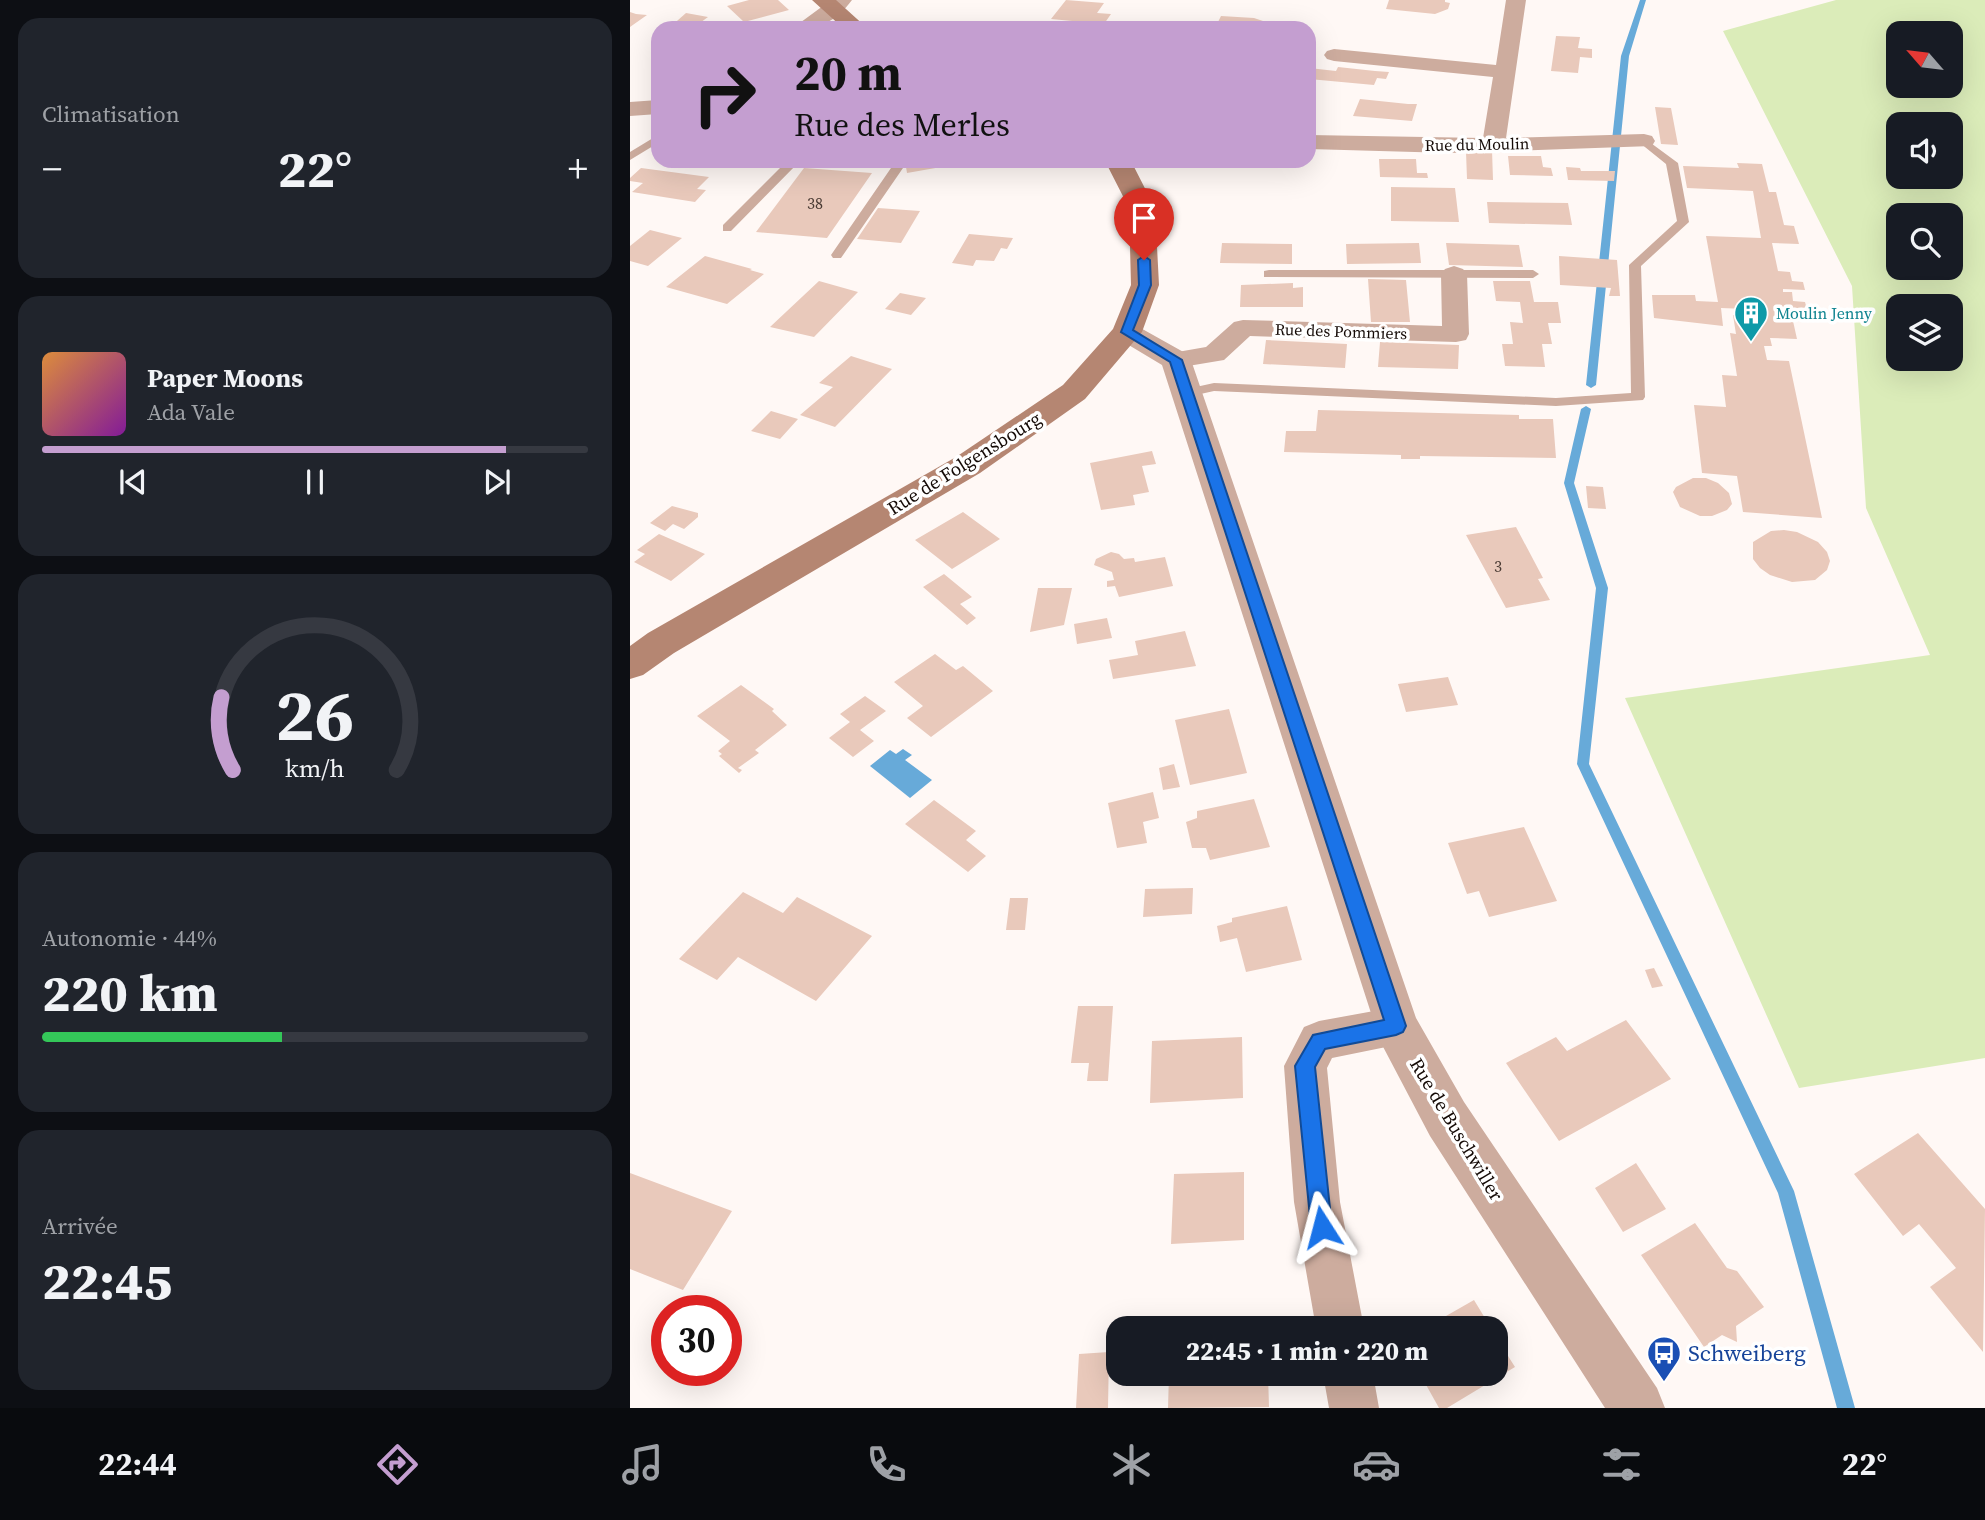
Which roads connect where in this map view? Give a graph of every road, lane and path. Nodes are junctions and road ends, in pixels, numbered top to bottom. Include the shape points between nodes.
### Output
1 (1516, 0) edge
2 (833, 3) edge
3 (811, 21) edge
4 (850, 21) edge
5 (1334, 55) dead end
6 (1506, 72) junction
7 (651, 108) edge
8 (630, 109) edge
9 (1640, 141) joint
10 (1316, 142) edge
11 (651, 143) edge
12 (1494, 143) junction
13 (630, 157) edge
14 (787, 168) edge
15 (897, 168) edge
16 (1122, 168) edge
17 (727, 228) dead end
18 (837, 255) dead end
19 (1269, 274) dead end
20 (1454, 274) junction
21 (1533, 274) dead end
22 (1127, 332) junction
23 (1181, 376) junction
24 (630, 665) edge
25 (1396, 1026) junction
26 (1338, 1316) edge
27 (1350, 1386) edge
28 (1354, 1408) edge
29 (1637, 1408) edge

1 - 6 street
2 - 3 street
2 - 4 main road
5 - 6 street
6 - 12 street
7 - 8 street
9 - 12 street, Rue du Moulin
9 - 23 lane via 1672,163 1683,222 1635,265 1638,397 1556,402 1214,387
10 - 12 street, Rue du Moulin
11 - 13 lane
14 - 17 lane
15 - 18 lane
16 - 22 main road, Rue de Folgensbourg via 1142,208 1145,285
19 - 20 lane
20 - 21 lane
20 - 23 street, Rue des Pommiers via 1456,334 1243,328
22 - 23 street
22 - 24 main road, Rue de Folgensbourg via 1074,392 968,465
23 - 25 street, Rue de Buschwiller
25 - 26 street via 1319,1041 1305,1066 1317,1202
25 - 29 street, Rue de Buschwiller via 1447,1119
27 - 28 street

